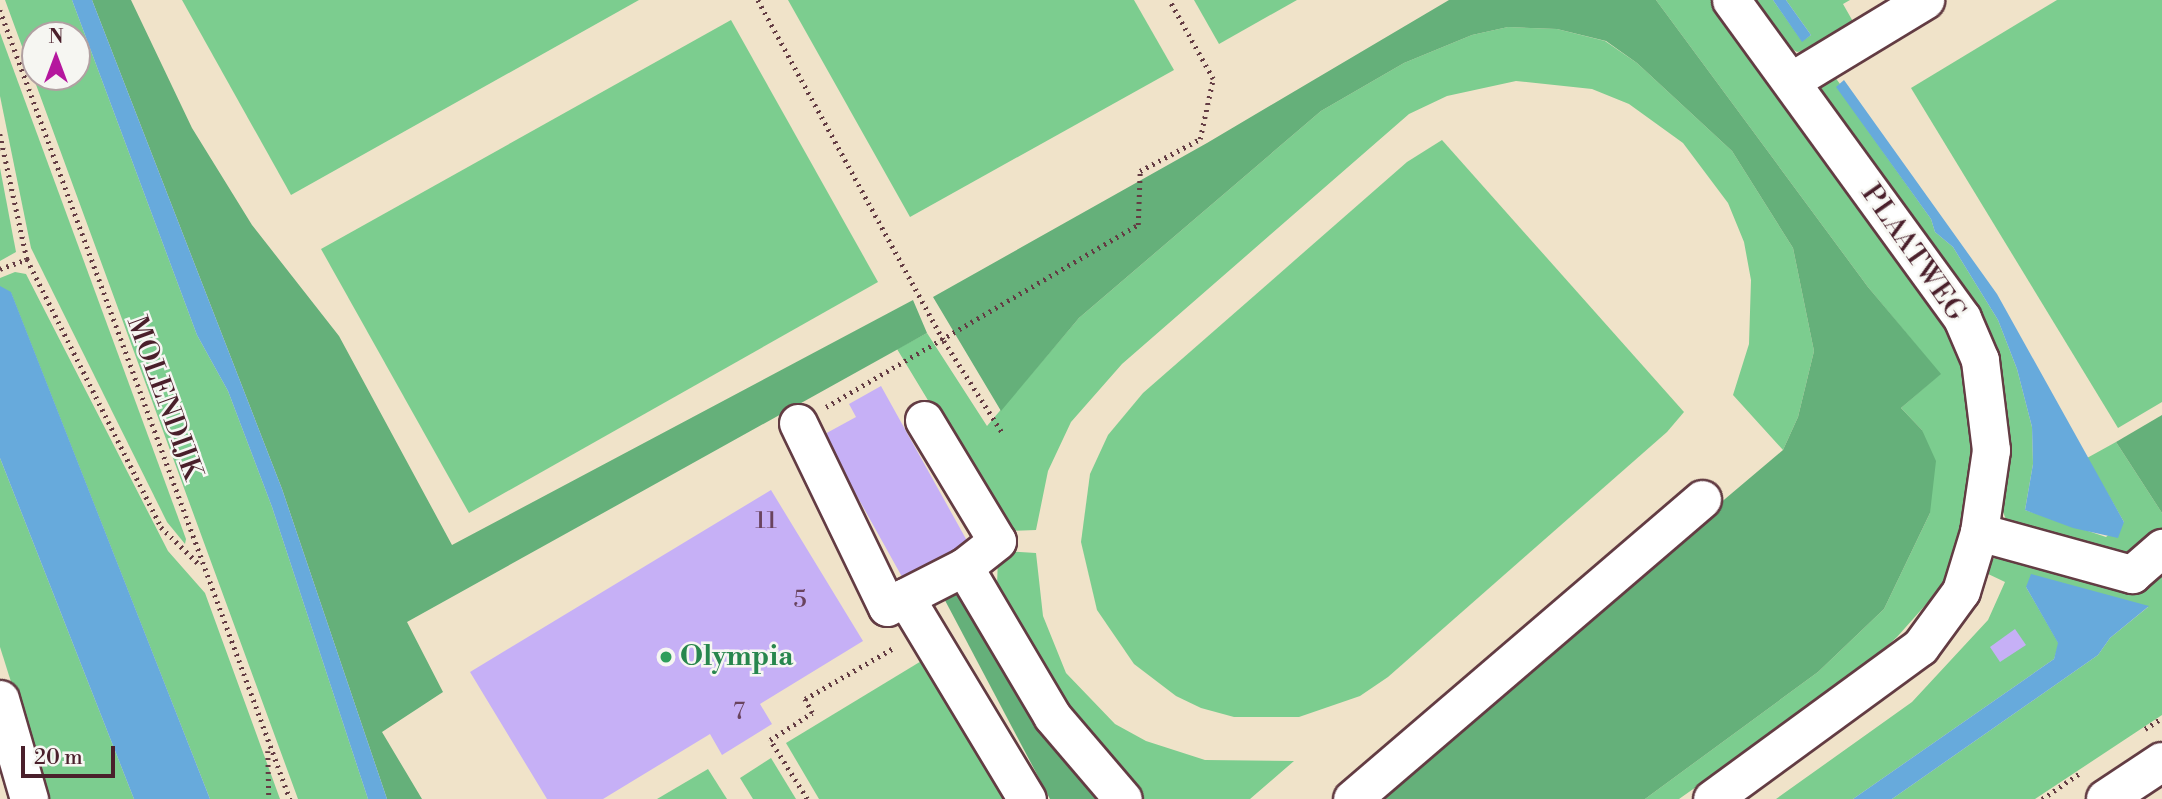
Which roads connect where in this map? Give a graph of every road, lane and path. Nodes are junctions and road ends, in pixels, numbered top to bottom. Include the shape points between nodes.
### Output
1 (758, 0) edge
2 (1170, 0) edge
3 (1731, 0) edge
4 (1924, 0) edge
5 (0, 10) edge
6 (1791, 81) junction
7 (0, 134) edge
8 (27, 259) junction
9 (0, 269) edge
10 (944, 341) junction
11 (924, 420) dead end
12 (797, 423) joint
13 (1002, 432) dead end
14 (1702, 499) dead end
15 (1979, 532) junction
16 (2162, 548) edge
17 (202, 567) junction
18 (964, 567) junction
19 (896, 602) junction
20 (0, 699) edge
21 (268, 747) junction
22 (2162, 762) edge
23 (29, 799) edge
24 (269, 799) edge
25 (290, 799) edge
26 (807, 799) edge
27 (1027, 799) edge
28 (1123, 799) edge
29 (1352, 799) edge
30 (1712, 799) edge
31 (2106, 799) edge

1 - 10 path
2 - 10 path via 1213,79 1200,139 1140,172 1139,225
3 - 6 street, PLAATWEG
4 - 6 street
5 - 17 path, MOLENDIJK
6 - 15 street, PLAATWEG via 1967,329 1980,360 1991,450
7 - 8 path
8 - 9 path
8 - 17 path via 161,527
10 - 12 path
10 - 13 path
11 - 18 street via 997,541
12 - 19 street
14 - 29 street
15 - 16 street via 2132,574
15 - 30 street, PLAATWEG via 1961,591 1920,647
17 - 21 path, MOLENDIJK
18 - 19 street
18 - 28 street via 1052,716
19 - 26 path via 905,641 805,699 812,713 770,740
19 - 27 street
20 - 23 street
21 - 24 path
21 - 25 path, MOLENDIJK
22 - 31 main road

